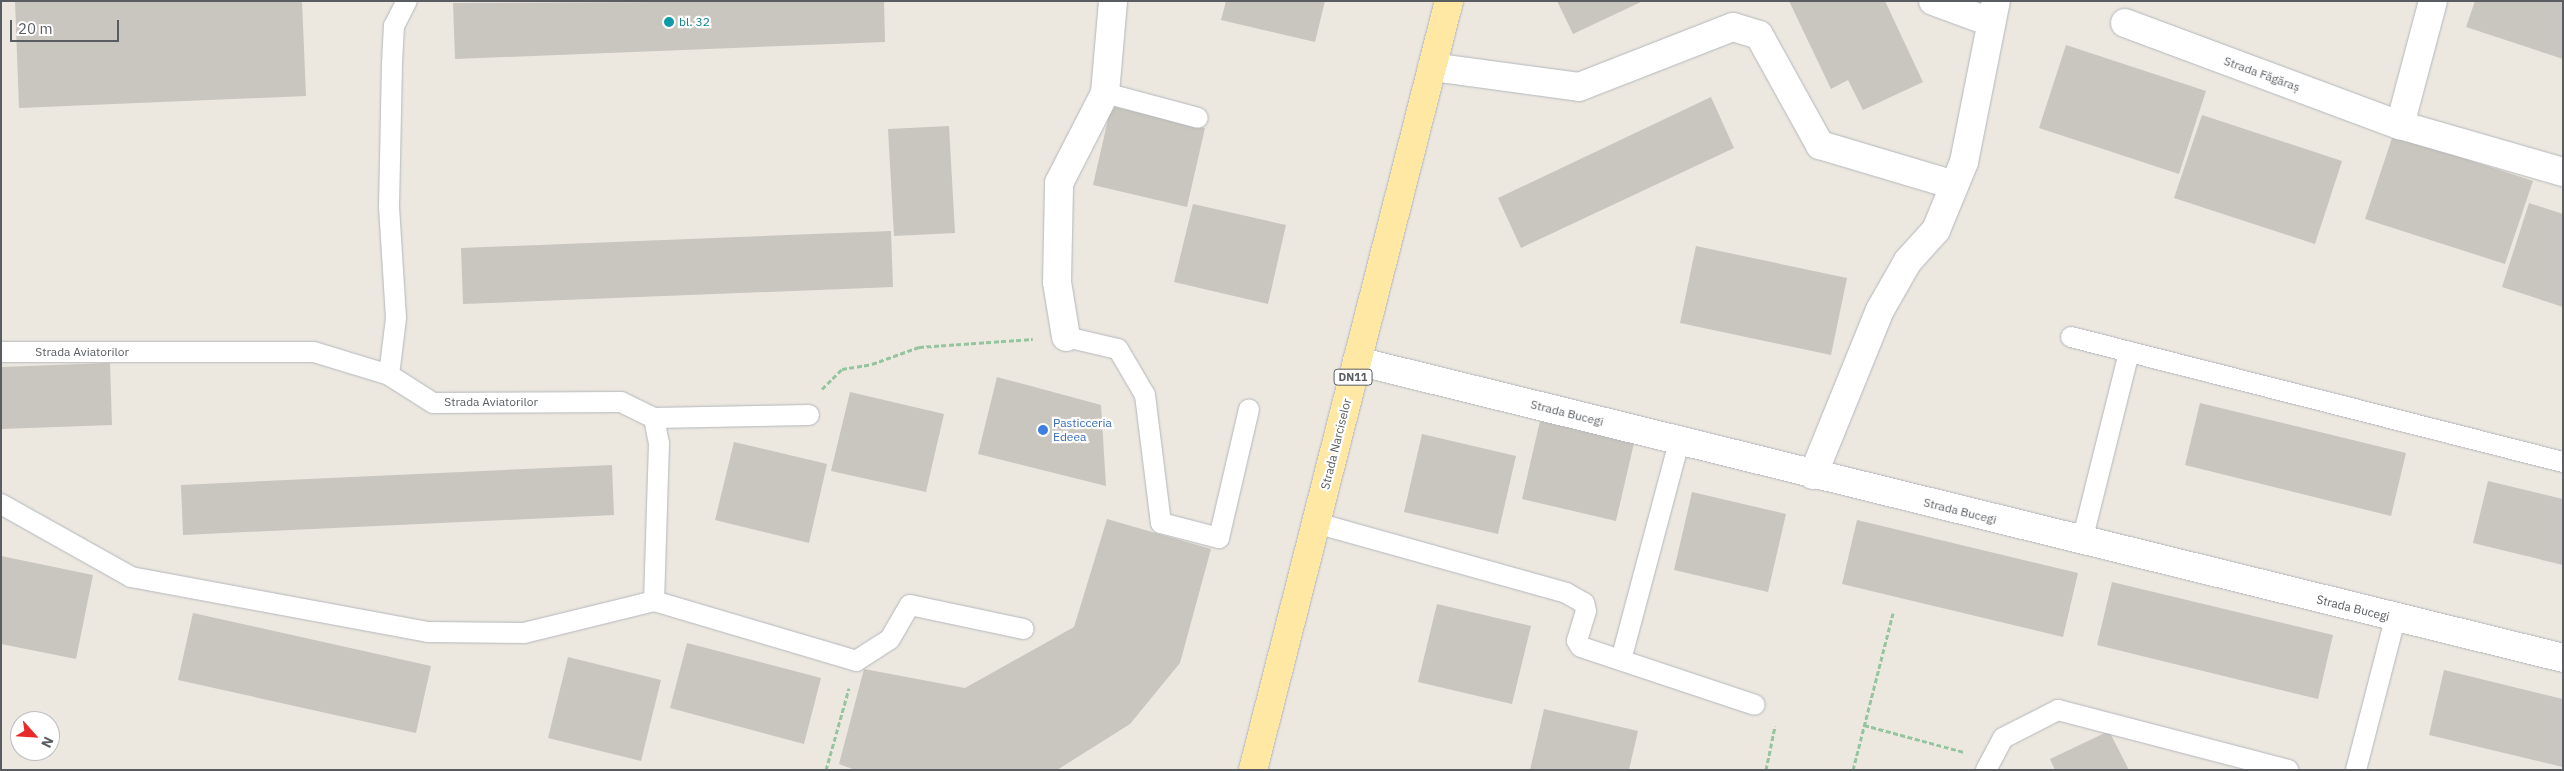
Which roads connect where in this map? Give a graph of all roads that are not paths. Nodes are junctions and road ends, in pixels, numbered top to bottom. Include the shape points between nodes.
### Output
1 (407, 1) edge
2 (1113, 1) edge
3 (1449, 1) edge
4 (1933, 1) edge
5 (2433, 1) edge
6 (1993, 12) edge
7 (2125, 24) dead end
8 (1432, 66) junction
9 (1105, 93) junction
10 (1198, 118) dead end
11 (2400, 125) junction
12 (2563, 172) edge
13 (1954, 185) junction
14 (1066, 337) joint
15 (2070, 337) dead end
16 (1, 352) edge
17 (2129, 352) junction
18 (1357, 361) junction
19 (389, 375) junction
20 (1249, 409) dead end
21 (809, 415) road end
22 (654, 418) junction
23 (1679, 442) junction
24 (2563, 462) edge
25 (1813, 475) junction
26 (1, 504) edge
27 (1316, 523) junction
28 (2082, 542) junction
29 (654, 601) junction
30 (2395, 619) junction
31 (1024, 629) dead end
32 (2563, 658) edge
33 (1621, 660) junction
34 (1755, 705) dead end
35 (1987, 764) edge
36 (1254, 766) edge
37 (2288, 770) edge
38 (2356, 770) edge

1 - 19 lane via 394,26 392,63 389,207 396,318
2 - 9 street
3 - 8 main road, Strada Narciselor / DN11
4 - 6 street
5 - 11 street
6 - 13 street via 1964,162
7 - 11 street, Strada Făgăraș
8 - 13 street via 1579,87 1733,27 1759,35 1820,145
8 - 18 main road, Strada Narciselor / DN11
9 - 10 lane
9 - 14 street via 1059,183 1057,282
11 - 12 street, Strada Făgăraș
13 - 25 street via 1936,230 1908,261 1880,310
14 - 20 lane via 1118,349 1145,395 1161,523 1219,538
15 - 17 lane
16 - 19 lane, Strada Aviatorilor via 314,352
17 - 24 lane
17 - 28 lane
18 - 23 street, Strada Bucegi
18 - 27 main road, Strada Narciselor / DN11
19 - 22 lane, Strada Aviatorilor via 434,403 621,402
21 - 22 lane
22 - 29 lane via 659,442
23 - 25 street, Strada Bucegi
23 - 33 lane
25 - 28 street, Strada Bucegi
26 - 29 lane via 131,577 428,632 524,634
27 - 33 lane via 1572,596 1586,610 1577,640 1581,647
27 - 36 main road, Strada Narciselor / DN11
28 - 30 street, Strada Bucegi
29 - 31 lane via 856,661 890,639 910,605
30 - 32 street, Strada Bucegi
30 - 38 lane
33 - 34 lane
35 - 37 lane via 2003,738 2058,710

